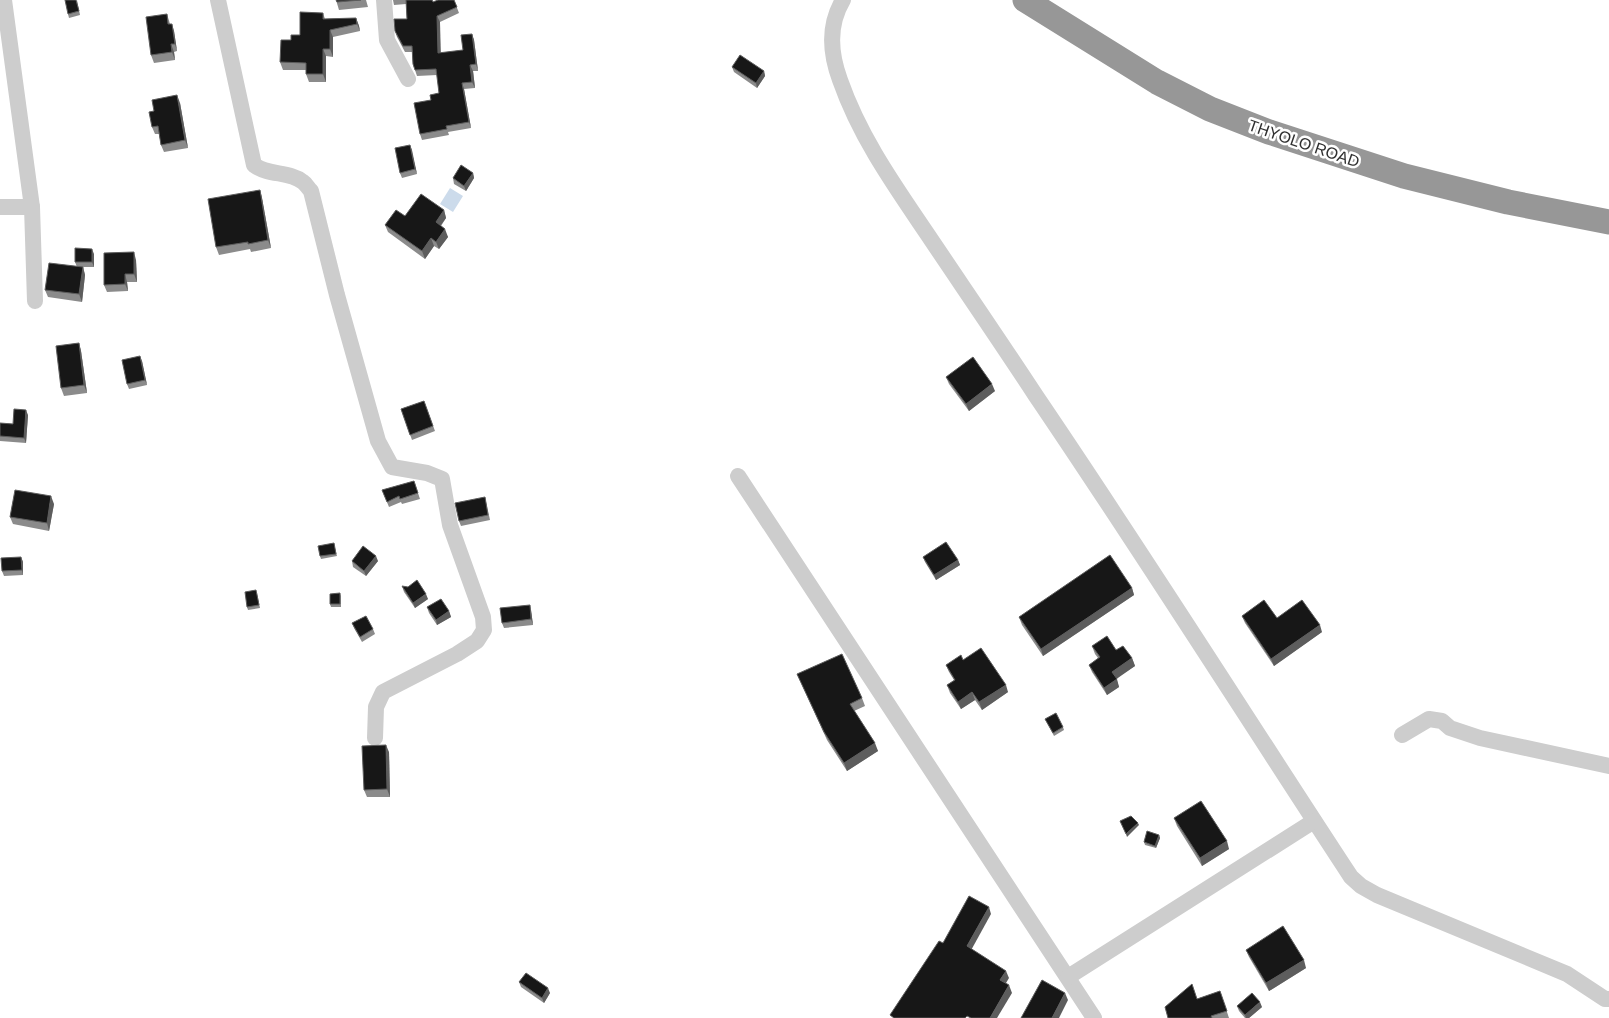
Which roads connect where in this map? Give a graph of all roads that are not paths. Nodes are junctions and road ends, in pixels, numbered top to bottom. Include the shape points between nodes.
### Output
1 (4, 0) edge
2 (218, 0) edge
3 (384, 0) edge
4 (843, 0) edge
5 (1025, 0) edge
6 (408, 79) dead end
7 (32, 207) junction
8 (0, 208) edge
9 (1609, 222) edge
10 (35, 301) dead end
11 (738, 476) dead end
12 (1402, 735) dead end
13 (375, 738) dead end
14 (1609, 766) edge
15 (1314, 820) junction
16 (1068, 978) junction
17 (1609, 999) edge
18 (1094, 1018) edge

1 - 7 street
2 - 13 street via 254,165 262,171 302,181 311,191 378,442 392,467 442,479 450,525 483,617 484,630 477,641 383,692 376,707
3 - 6 street via 387,40
4 - 15 street via 833,26 831,43 835,62 840,81 878,160 1107,501
5 - 9 highway, THYOLO ROAD via 1157,82 1210,109 1269,132 1404,176 1508,202
7 - 8 street
7 - 10 street
11 - 16 street
12 - 14 street via 1429,719 1442,721 1450,728 1480,738
15 - 16 street
15 - 17 street via 1351,877 1361,886 1567,974
16 - 18 street

